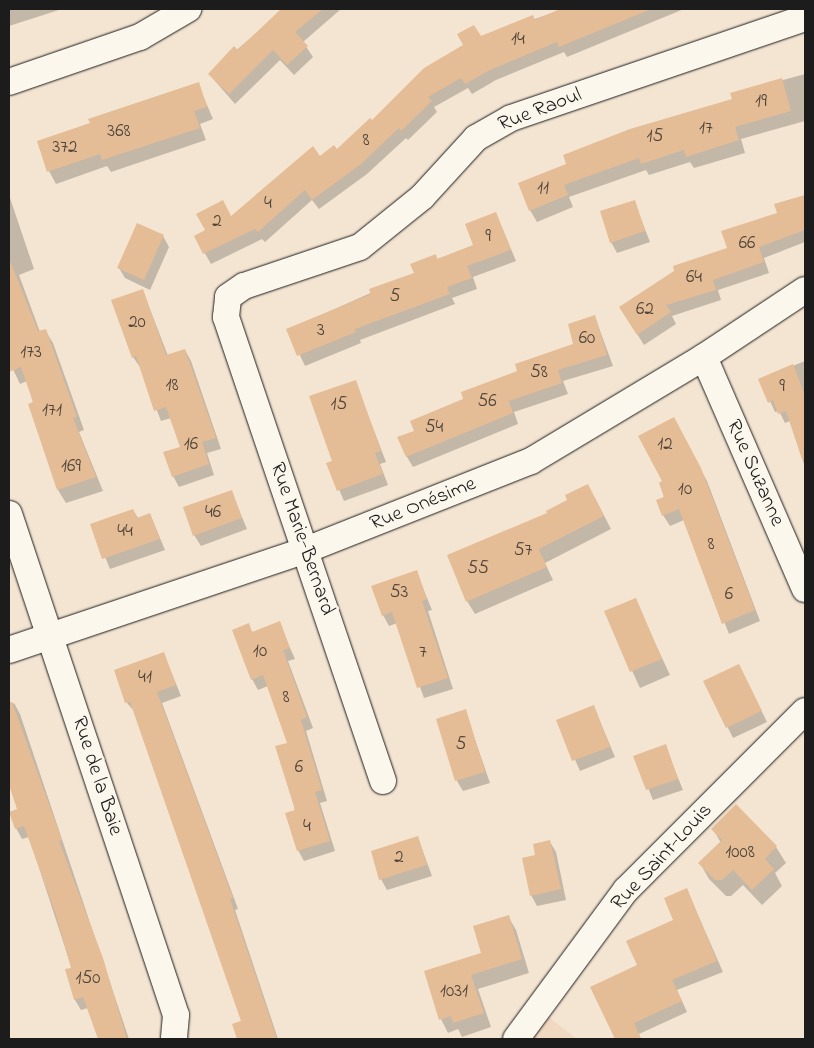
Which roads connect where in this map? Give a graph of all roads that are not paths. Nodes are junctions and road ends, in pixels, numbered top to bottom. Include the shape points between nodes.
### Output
1 (188, 9) edge
2 (805, 18) edge
3 (9, 82) edge
4 (805, 290) edge
5 (228, 297) joint
6 (704, 357) junction
7 (9, 514) edge
8 (306, 550) junction
9 (805, 589) edge
10 (51, 636) junction
11 (9, 650) edge
12 (805, 711) edge
13 (383, 781) dead end
14 (174, 1039) edge
15 (516, 1039) edge

1 - 3 street via 140,37
2 - 5 street, Rue Raoul via 511,118 476,138 422,197 360,247 244,286
4 - 6 street, Rue Onésime
5 - 8 street, Rue Marie-Bernard via 226,317
6 - 8 street, Rue Onésime via 531,461
6 - 9 street, Rue Suzanne
7 - 10 street, Rue de la Baie
8 - 10 street, Rue Onésime
8 - 13 street, Rue Marie-Bernard
10 - 11 street, Rue Onésime
10 - 14 street, Rue de la Baie via 176,1016
12 - 15 street, Rue Saint-Louis via 626,890

